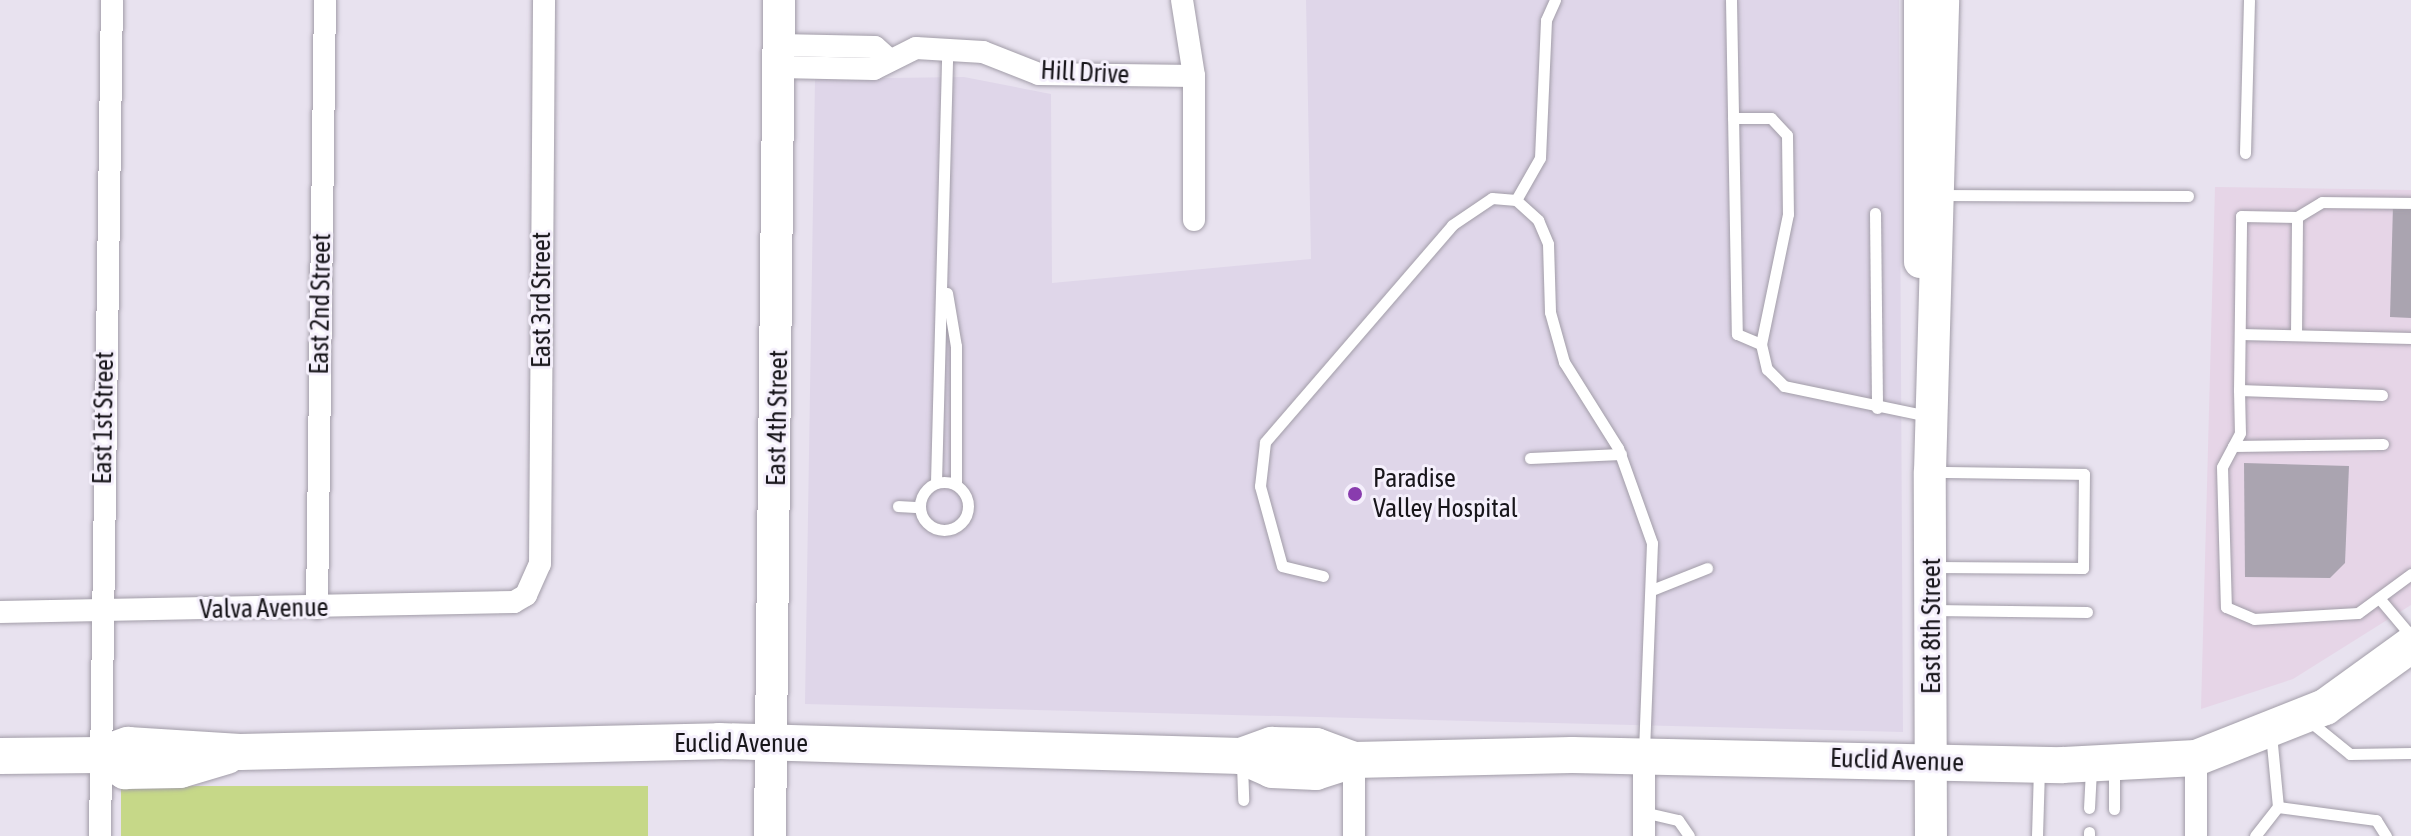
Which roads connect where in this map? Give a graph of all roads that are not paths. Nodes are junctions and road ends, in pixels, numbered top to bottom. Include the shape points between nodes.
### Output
1 (112, 0) edge
2 (325, 0) edge
3 (544, 0) edge
4 (779, 0) edge
5 (1182, 0) edge
6 (1555, 0) edge
7 (1731, 0) edge
8 (1920, 0) edge
9 (1943, 0) edge
10 (2249, 0) edge
11 (947, 50) junction
12 (779, 56) junction
13 (1194, 76) junction
14 (1733, 118) junction
15 (2245, 153) dead end
16 (1942, 195) junction
17 (2188, 196) dead end
18 (1516, 200) junction
19 (2411, 203) edge
20 (1875, 213) dead end
21 (2297, 217) junction
22 (1194, 220) dead end
23 (944, 279) junction
24 (2240, 334) junction
25 (2296, 335) junction
26 (2411, 338) edge
27 (1761, 344) junction
28 (2239, 390) junction
29 (2382, 395) dead end
30 (1877, 408) junction
31 (1931, 416) junction
32 (2383, 444) dead end
33 (2233, 446) junction
34 (1621, 454) junction
35 (1530, 458) dead end
36 (1930, 472) junction
37 (936, 482) junction
38 (956, 484) junction
39 (898, 506) dead end
40 (919, 507) junction
41 (1932, 567) junction
42 (1707, 568) dead end
43 (2411, 574) edge
44 (1323, 576) dead end
45 (1654, 589) junction
46 (526, 595) joint
47 (2379, 598) junction
48 (317, 608) junction
49 (1932, 610) junction
50 (100, 611) junction
51 (0, 612) edge
52 (2087, 612) dead end
53 (2411, 636) edge
54 (2411, 645) edge
55 (2304, 717) junction
56 (2271, 734) junction
57 (774, 744) junction
58 (2411, 753) edge
59 (100, 755) junction
60 (0, 756) edge
61 (1241, 756) junction
62 (1644, 756) junction
63 (2196, 758) junction
64 (1354, 760) junction
65 (1932, 763) junction
66 (2103, 763) junction
67 (2039, 765) junction
68 (1243, 800) dead end
69 (2278, 807) junction
70 (2089, 808) dead end
71 (2114, 809) dead end
72 (1643, 812) junction
73 (2040, 833) edge
74 (100, 836) edge
75 (770, 836) edge
76 (1354, 836) edge
77 (1644, 836) edge
78 (1689, 836) edge
79 (1931, 836) edge
80 (2196, 836) edge
81 (2255, 836) edge
82 (2386, 836) edge

1 - 50 street, East 1st Street
2 - 48 street, East 2nd Street
3 - 46 street, East 3rd Street via 540,564
4 - 12 main road, East 4th Street
5 - 13 street
6 - 18 lane via 1546,20 1540,158
7 - 14 lane
8 - 31 main road, East 8th Street via 1918,235
9 - 16 main road, East 8th Street
10 - 15 lane
11 - 12 street, Hill Drive via 916,48 886,57 874,69
11 - 13 street, Hill Drive via 983,52 1039,74
11 - 23 lane
12 - 57 main road, East 4th Street
13 - 22 street
14 - 27 lane via 1737,334
14 - 27 lane via 1771,118 1787,135 1788,214
16 - 17 lane
16 - 31 main road, East 8th Street
18 - 34 lane via 1538,220 1548,244 1550,312 1564,362
18 - 44 lane via 1492,198 1452,225 1265,442 1260,486 1282,566
19 - 21 lane via 2322,202
20 - 30 lane
21 - 24 lane via 2241,216
21 - 25 lane
23 - 37 lane
23 - 38 lane via 956,346
24 - 25 lane
24 - 28 lane
25 - 26 lane
27 - 30 lane via 1767,369 1784,386
28 - 29 lane
28 - 33 lane
30 - 31 lane
31 - 36 main road, East 8th Street
32 - 33 lane
33 - 47 lane via 2222,467 2226,607 2254,619 2358,613
34 - 35 lane
34 - 45 lane via 1652,543
36 - 41 main road, East 8th Street
36 - 41 lane via 2084,474 2083,568
37 - 38 lane
37 - 40 lane
38 - 40 lane via 968,502 960,524 937,530
39 - 40 lane
41 - 49 main road, East 8th Street
42 - 45 lane
43 - 47 lane
45 - 62 lane
46 - 48 street, Valva Avenue via 514,602
47 - 53 lane
48 - 50 street, Valva Avenue
49 - 52 lane
49 - 65 main road, East 8th Street
50 - 51 street, Valva Avenue
50 - 59 street, East 1st Street
54 - 55 main road, Euclid Avenue
55 - 56 main road, Euclid Avenue
55 - 58 lane via 2350,754
56 - 63 main road, Euclid Avenue
56 - 69 lane
57 - 59 main road, Euclid Avenue via 240,752 180,770 140,771
57 - 61 main road, Euclid Avenue
57 - 75 main road, East 4th Street
59 - 60 main road, Euclid Avenue
59 - 74 street, East 1st Street
61 - 64 main road, Euclid Avenue via 1272,745 1326,746
61 - 68 lane
62 - 64 main road, Euclid Avenue
62 - 65 main road, Euclid Avenue
62 - 72 street
63 - 66 main road, Euclid Avenue
63 - 80 street
64 - 76 street
65 - 67 main road, Euclid Avenue
65 - 79 main road, East 8th Street
66 - 67 main road, Euclid Avenue
66 - 70 lane
66 - 71 lane
67 - 73 lane
69 - 81 lane
69 - 82 lane via 2376,820
72 - 77 street
72 - 78 lane via 1678,820

